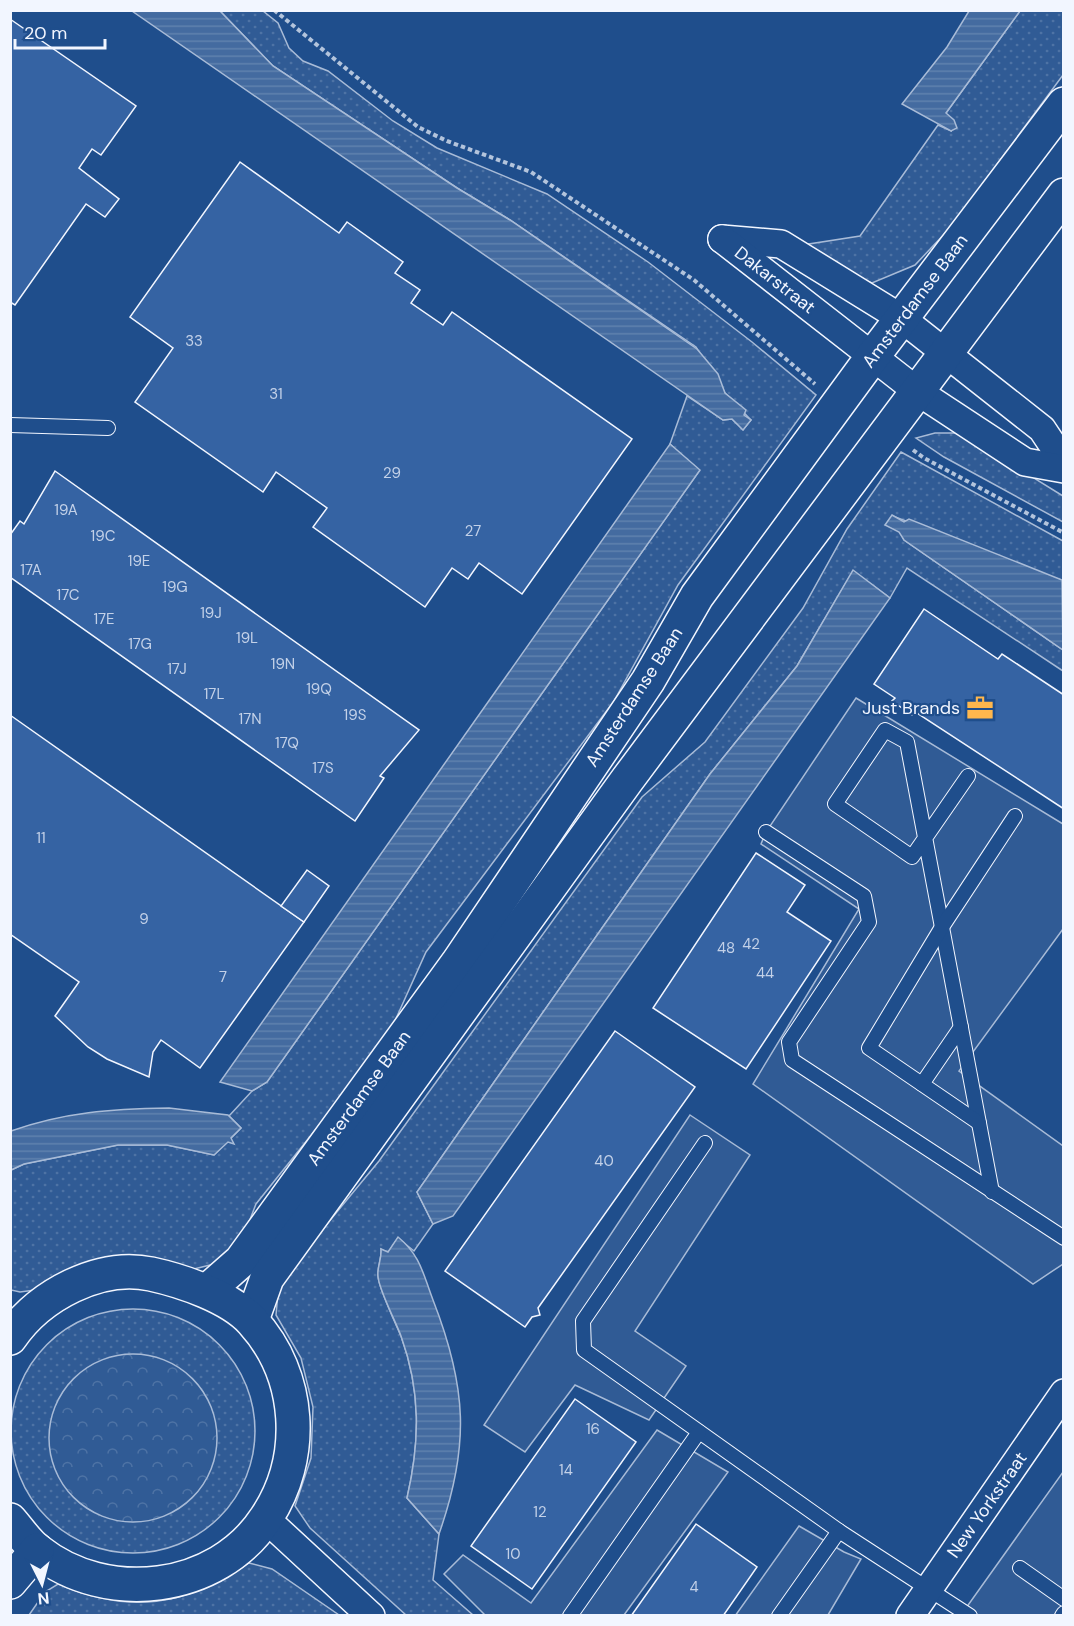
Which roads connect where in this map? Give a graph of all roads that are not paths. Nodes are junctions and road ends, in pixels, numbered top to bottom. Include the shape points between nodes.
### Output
1 (1064, 104) edge
2 (1064, 195) edge
3 (901, 318) junction
4 (945, 353) junction
5 (873, 356) junction
6 (917, 391) junction
7 (10, 424) edge
8 (108, 428) dead end
9 (1064, 462) edge
10 (1064, 469) edge
11 (968, 776) dead end
12 (1015, 816) dead end
13 (766, 832) dead end
14 (925, 837) junction
15 (942, 927) junction
16 (961, 1028) junction
17 (922, 1084) junction
18 (979, 1123) junction
19 (705, 1143) dead end
20 (993, 1192) junction
21 (1064, 1238) edge
22 (207, 1291) junction
23 (252, 1320) junction
24 (14, 1325) edge
25 (1064, 1393) edge
26 (699, 1432) junction
27 (266, 1519) junction
28 (10, 1520) edge
29 (839, 1531) junction
30 (37, 1550) junction
31 (1020, 1568) dead end
32 (10, 1582) edge
33 (930, 1588) junction
34 (1064, 1599) edge
35 (371, 1616) edge
36 (570, 1616) edge
37 (778, 1616) edge
38 (910, 1616) edge
39 (970, 1616) edge

1 - 3 main road, Amsterdamse Baan
2 - 4 main road, Amsterdamse Baan
3 - 4 street
3 - 5 main road, Amsterdamse Baan
3 - 5 street, Dakarstraat via 780,244 722,239
4 - 6 main road, Amsterdamse Baan
4 - 9 street via 1042,429
5 - 6 street
5 - 22 main road, Amsterdamse Baan via 697,596 648,681 459,961 241,1261
6 - 10 street via 1025,462
6 - 23 main road, Amsterdamse Baan via 627,780 267,1278
7 - 8 lane
11 - 14 lane
12 - 15 lane
13 - 20 lane via 864,896 869,922 789,1042 792,1060
14 - 14 lane via 907,742 885,730 835,804 912,857
14 - 15 lane
15 - 16 lane
15 - 17 lane via 869,1048
16 - 17 lane
16 - 18 lane
17 - 18 lane
18 - 20 lane
19 - 26 lane via 582,1321 584,1350
20 - 21 lane
22 - 23 main road
22 - 24 main road via 137,1271 95,1277 55,1295
23 - 27 main road via 276,1355 291,1396 294,1439 286,1481
25 - 33 street, New Yorkstraat
26 - 29 lane
26 - 36 lane
27 - 30 main road via 236,1551 200,1573 158,1584 115,1584 74,1573
27 - 35 street
28 - 30 main road
29 - 33 lane
29 - 37 lane
30 - 32 main road
31 - 34 lane
33 - 38 street, New Yorkstraat
33 - 39 lane

